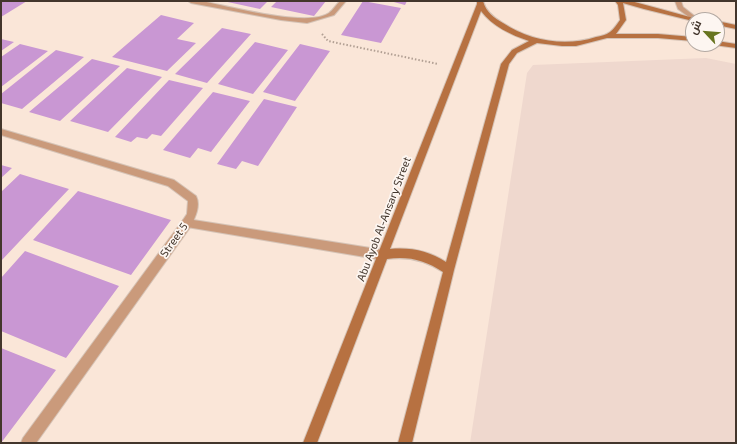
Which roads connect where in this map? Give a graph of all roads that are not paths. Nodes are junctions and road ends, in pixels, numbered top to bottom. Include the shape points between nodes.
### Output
1 (191, 1) edge
2 (343, 1) edge
3 (618, 1) edge
4 (624, 1) edge
5 (678, 1) edge
6 (480, 3) edge
7 (685, 12) edge
8 (685, 17) edge
9 (725, 25) edge
10 (736, 27) edge
11 (605, 36) junction
12 (685, 38) edge
13 (538, 40) junction
14 (725, 44) edge
15 (736, 46) edge
16 (1, 132) edge
17 (187, 223) junction
18 (383, 255) junction
19 (449, 270) junction
20 (28, 443) edge
21 (310, 443) edge
22 (405, 443) edge

1 - 2 street via 289,20 316,20 332,14
3 - 11 street via 623,20 614,33
4 - 8 street
5 - 7 street via 680,8
6 - 13 street via 489,17 503,28 523,37
6 - 18 street, Abu Ayob Al-Ansary Street
9 - 10 street
11 - 12 street
11 - 13 street via 592,42 571,44
13 - 19 street via 517,47 505,64
14 - 15 street
16 - 17 street, Street 5 via 172,183 193,200 192,214
17 - 18 street
17 - 20 street, Street 5
18 - 19 street via 402,252 415,254 427,257
18 - 21 street, Abu Ayob Al-Ansary Street
19 - 22 street

